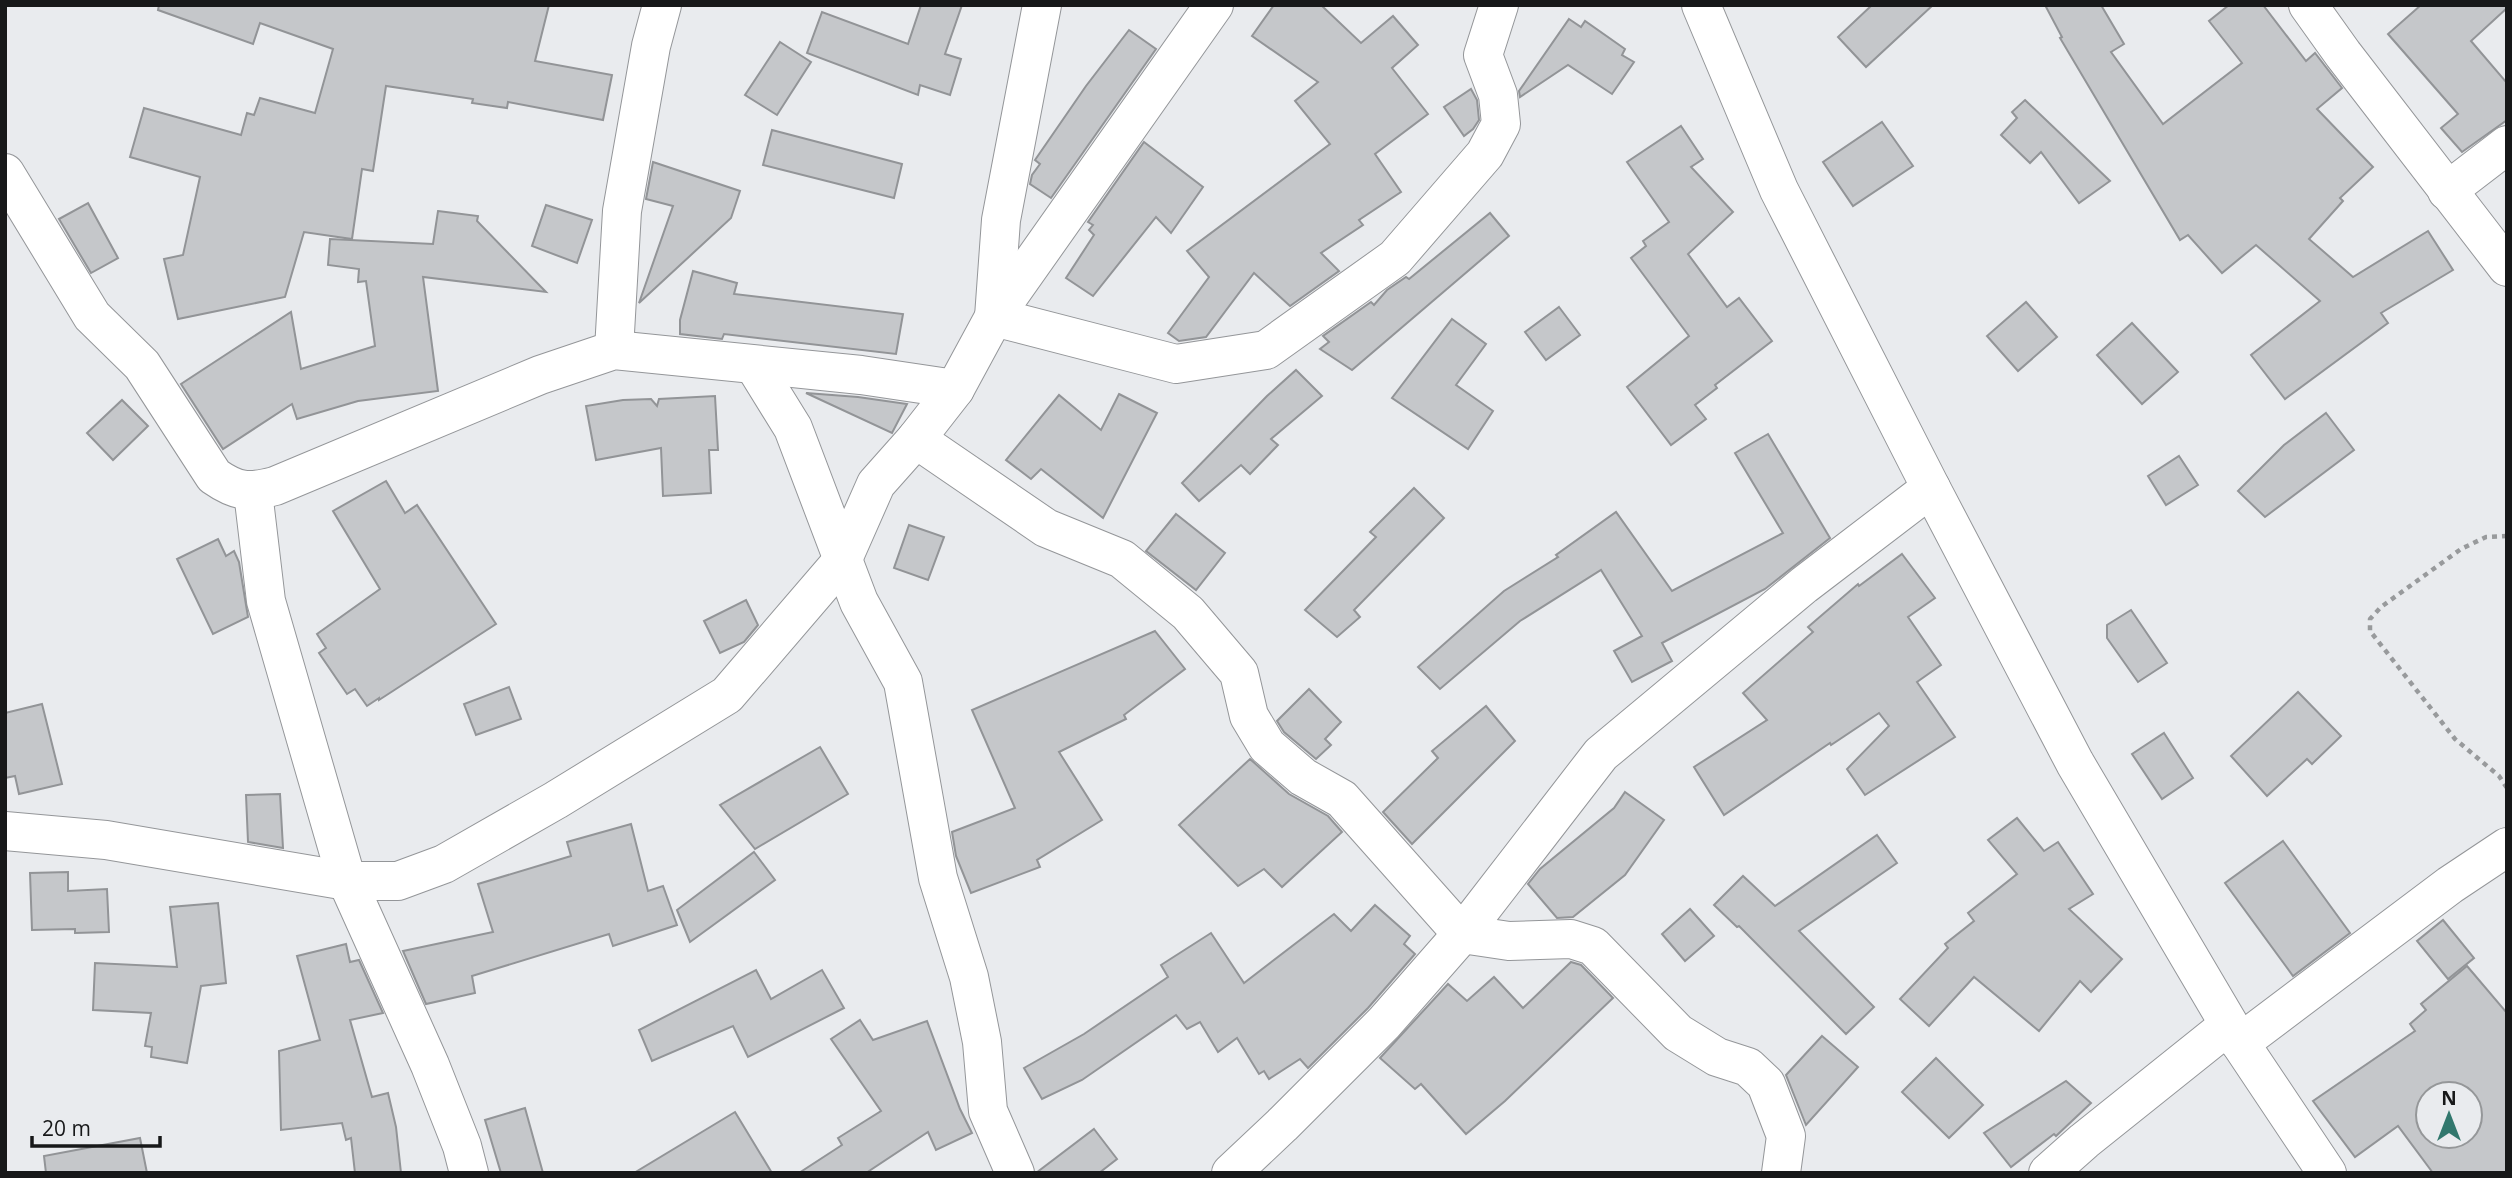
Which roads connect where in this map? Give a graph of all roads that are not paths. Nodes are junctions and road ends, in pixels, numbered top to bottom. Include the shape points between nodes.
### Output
1 (662, 5) edge
2 (1042, 5) edge
3 (1214, 5) edge
4 (1499, 5) edge
5 (1701, 5) edge
6 (2308, 5) edge
7 (2507, 145) edge
8 (5, 173) edge
9 (2447, 191) junction
10 (2507, 267) edge
11 (995, 317) junction
12 (614, 351) junction
13 (754, 365) junction
14 (955, 389) junction
15 (916, 439) junction
16 (1931, 488) junction
17 (253, 492) junction
18 (842, 561) junction
19 (5, 831) edge
20 (2507, 847) edge
21 (347, 881) junction
22 (1462, 934) junction
23 (2235, 1034) junction
24 (469, 1173) edge
25 (1015, 1173) edge
26 (1231, 1173) edge
27 (1781, 1173) edge
28 (2048, 1173) edge
29 (2327, 1173) edge

1 - 12 street via 622,211
2 - 11 street via 1001,220
3 - 11 street
4 - 11 street via 1483,55 1498,95 1501,124 1485,154 1395,258 1266,350 1176,364
5 - 16 street via 1779,191
6 - 9 street
7 - 9 street
8 - 17 street via 92,316 142,365 214,476 231,487
9 - 10 street
11 - 14 street
12 - 13 street
12 - 17 street via 540,375
13 - 14 street
13 - 18 street via 793,428
14 - 15 street
15 - 18 street via 876,484
15 - 22 street via 1046,528 1122,559 1188,613 1239,673 1249,716 1267,746 1303,777 1342,799
16 - 22 street via 1804,585 1601,754
16 - 23 street via 2075,763
17 - 21 street via 266,601
18 - 21 street via 727,695 444,864 398,881
18 - 25 street via 902,682 939,878 969,977 982,1042 988,1111
19 - 21 street via 107,840
20 - 23 street
21 - 24 street via 430,1065
22 - 26 street via 1384,1023
22 - 27 street via 1509,942 1572,939 1593,946 1678,1034 1717,1057 1748,1068 1766,1084 1786,1136
23 - 28 street via 2084,1141
23 - 29 street

